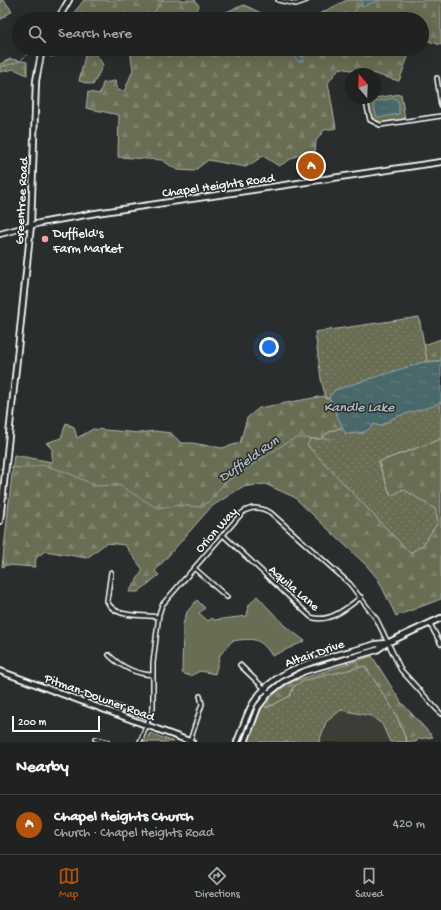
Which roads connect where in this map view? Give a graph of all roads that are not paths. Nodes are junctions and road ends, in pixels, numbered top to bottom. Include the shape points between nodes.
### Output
1 (69, 0) edge
2 (278, 0) edge
3 (307, 0) edge
4 (62, 12) edge
5 (41, 56) edge
6 (437, 78) dead end
7 (366, 104) edge
8 (441, 105) edge
9 (441, 116) edge
10 (441, 162) edge
11 (31, 225) junction
12 (0, 234) edge
13 (0, 521) edge
14 (223, 535) junction
15 (194, 568) junction
16 (111, 572) dead end
17 (227, 597) dead end
18 (361, 597) junction
19 (158, 618) junction
20 (441, 618) edge
21 (430, 624) junction
22 (387, 643) junction
23 (441, 644) edge
24 (109, 656) dead end
25 (240, 665) dead end
26 (0, 671) edge
27 (153, 674) junction
28 (265, 689) junction
29 (269, 693) junction
30 (200, 696) dead end
31 (83, 703) junction
32 (441, 714) edge
33 (150, 718) junction
34 (147, 725) junction
35 (240, 736) junction
36 (95, 739) dead end
37 (245, 740) edge
38 (107, 742) edge
39 (140, 742) edge
40 (191, 742) edge
41 (237, 742) edge

1 - 4 street
2 - 3 street via 296,4
5 - 11 street, Greentree Road via 36,79
6 - 8 street
7 - 9 street via 370,120 380,125
10 - 11 street, Chapel Heights Road
11 - 12 street, Chapel Heights Road
11 - 13 street, Greentree Road
14 - 15 street, Orion Way
14 - 18 street, Aquila Lane via 312,617 321,619 331,616
14 - 18 street, Orion Way via 245,510 267,510 335,569
15 - 17 street
15 - 19 street, Orion Way via 164,601
16 - 19 street via 107,601 113,610
18 - 22 street, Orion Way via 377,620
19 - 27 street, Orion Way
20 - 21 street, Altair Drive
21 - 22 street, Altair Drive
21 - 23 street
22 - 28 street, Altair Drive via 298,667 279,677
22 - 29 street, Altair Drive via 363,655 299,673
22 - 32 street, Orion Way via 407,678
24 - 27 street via 119,665 143,674
25 - 28 street
26 - 31 street, Pitman-Downer Road
27 - 33 street, Orion Way via 154,697
28 - 29 street
28 - 35 street, Altair Drive via 253,704
29 - 37 street, Altair Drive via 255,713
30 - 40 street via 202,704
31 - 33 street via 86,698 92,698
31 - 34 street, Pitman-Downer Road
33 - 34 street, Orion Way
34 - 39 street, Orion Way
34 - 40 street, Pitman-Downer Road
35 - 37 street
35 - 41 street, Altair Drive
36 - 38 street

